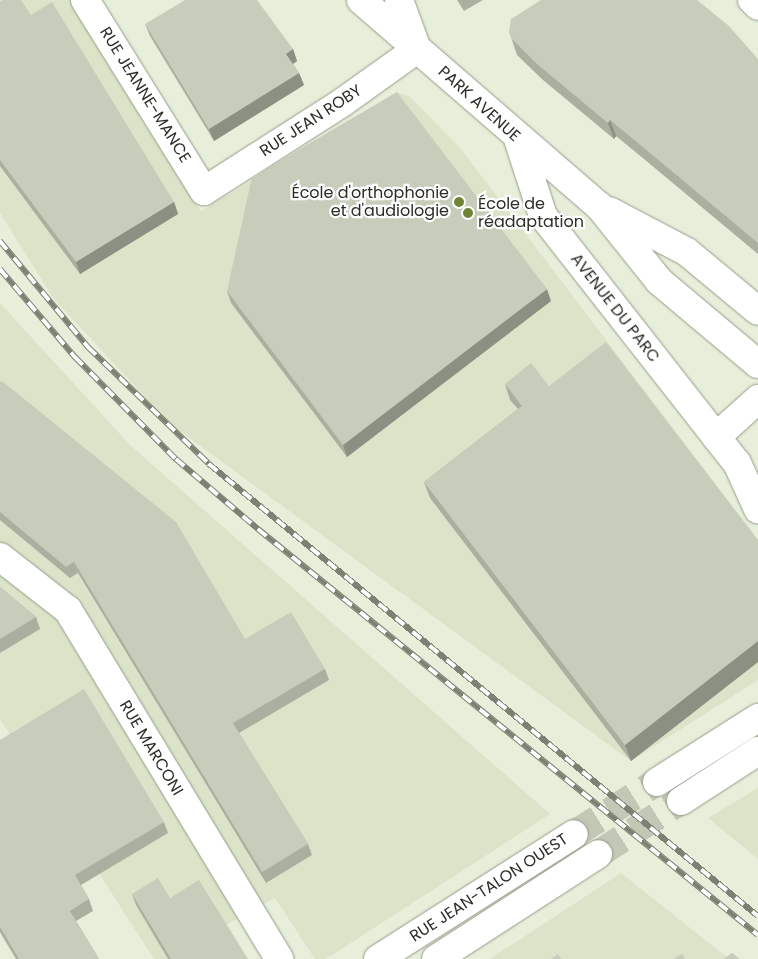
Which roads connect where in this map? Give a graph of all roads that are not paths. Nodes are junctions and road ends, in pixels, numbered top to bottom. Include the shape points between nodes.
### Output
1 (85, 0) edge
2 (361, 0) edge
3 (399, 0) edge
4 (752, 0) edge
5 (758, 6) edge
6 (417, 49) junction
7 (518, 138) junction
8 (204, 191) joint
9 (599, 206) junction
10 (758, 311) edge
11 (758, 364) edge
12 (758, 398) edge
13 (716, 436) junction
14 (748, 467) edge
15 (758, 509) edge
16 (0, 557) edge
17 (758, 718) edge
18 (758, 751) edge
19 (658, 782) tunnel mouth
20 (681, 801) tunnel mouth
21 (574, 834) tunnel mouth
22 (598, 854) tunnel mouth
23 (280, 959) edge
24 (378, 959) edge
25 (436, 959) edge

1 - 8 street, RUE JEANNE-MANCE
2 - 6 street, PARK AVENUE
3 - 6 street
4 - 5 street
6 - 7 street, PARK AVENUE
6 - 8 street, RUE JEAN ROBY via 343,102
7 - 9 street, PARK AVENUE
7 - 13 street, AVENUE DU PARC via 543,216
9 - 10 street, PARK AVENUE via 687,252
9 - 11 street, PARK AVENUE via 659,281
12 - 13 street
13 - 14 street, AVENUE DU PARC
14 - 15 street, AVENUE DU PARC
16 - 23 street, RUE MARCONI via 68,610
17 - 19 street
18 - 20 street
21 - 24 street, RUE JEAN-TALON OUEST
22 - 25 street, RUE JEAN-TALON OUEST

